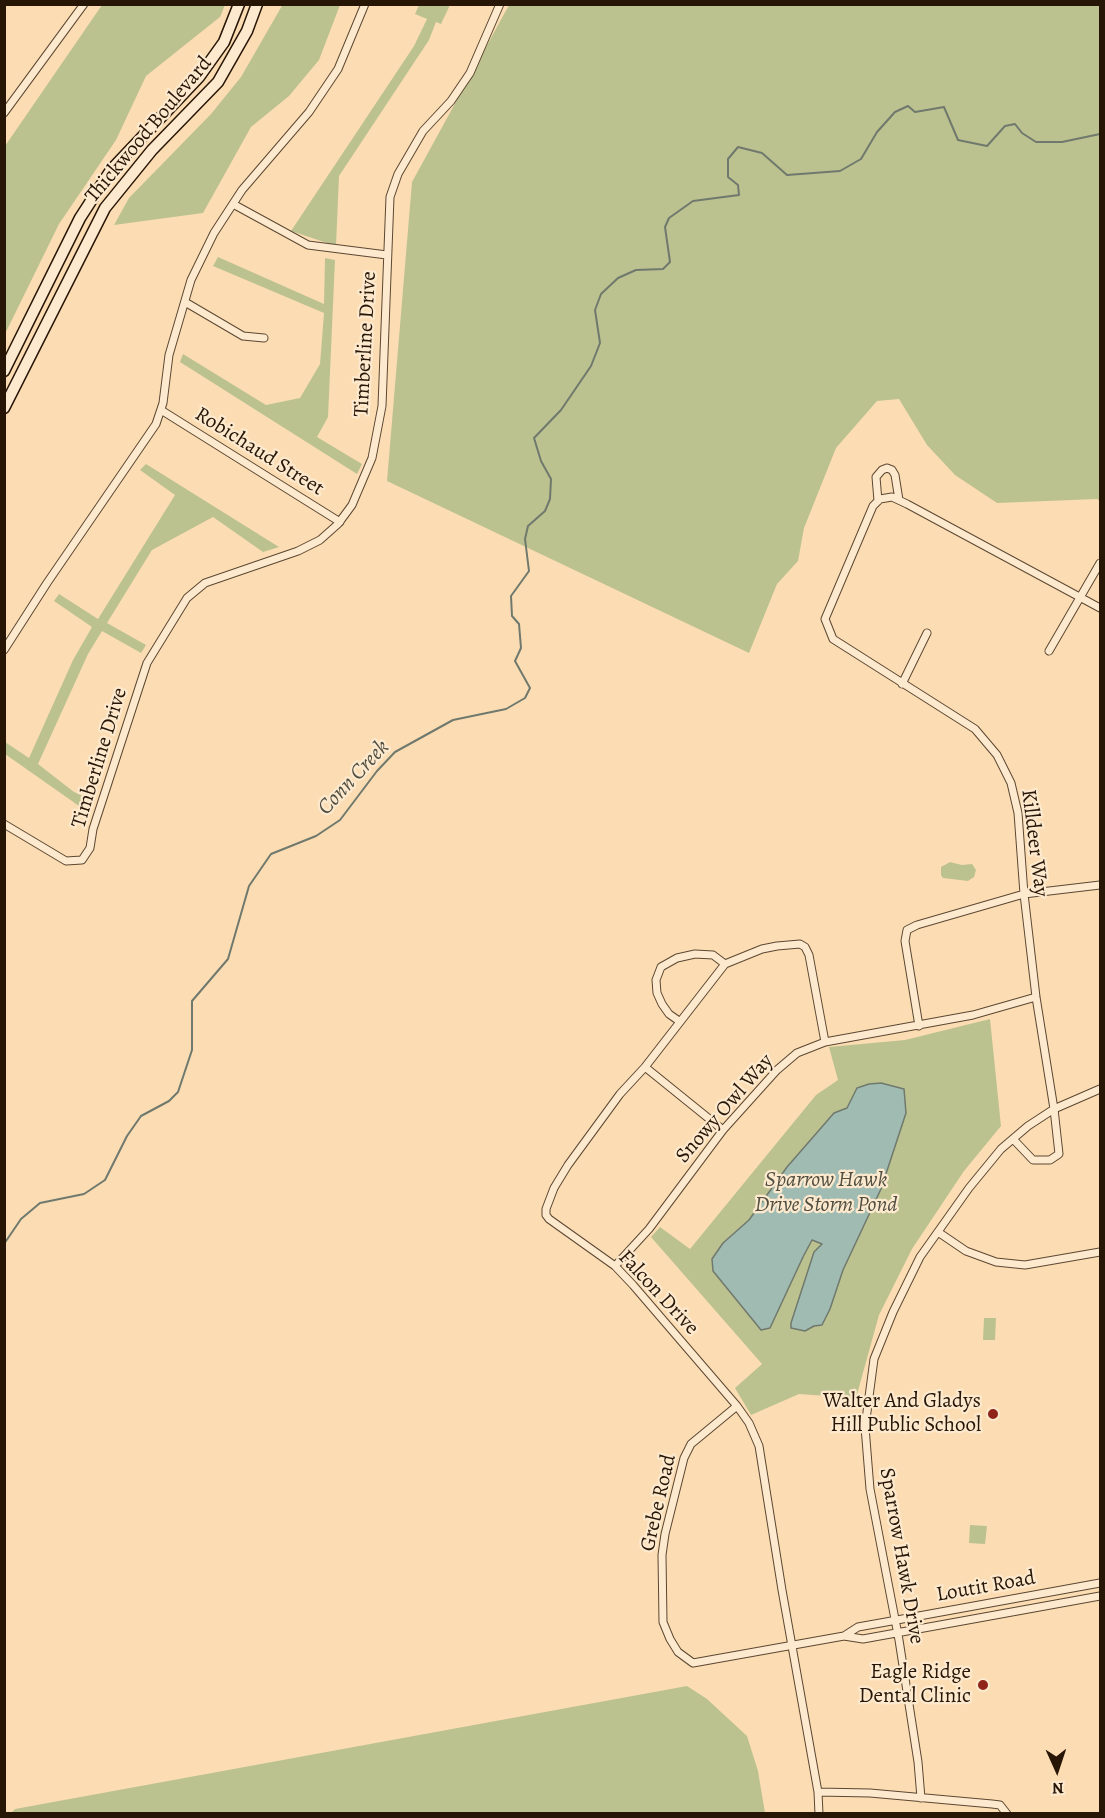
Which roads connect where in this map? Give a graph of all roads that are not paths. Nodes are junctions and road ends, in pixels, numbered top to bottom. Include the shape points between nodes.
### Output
1 (84, 4) edge
2 (239, 4) edge
3 (257, 4) edge
4 (365, 4) edge
5 (500, 4) edge
6 (4, 113) edge
7 (232, 204) junction
8 (387, 255) junction
9 (185, 302) junction
10 (264, 338) dead end
11 (4, 371) edge
12 (4, 408) edge
13 (161, 410) junction
14 (899, 500) junction
15 (878, 501) junction
16 (340, 522) junction
17 (1100, 562) edge
18 (1081, 598) junction
19 (1101, 608) edge
20 (927, 633) dead end
21 (4, 650) edge
22 (1049, 651) dead end
23 (902, 684) junction
24 (4, 824) edge
25 (1101, 885) edge
26 (1024, 894) junction
27 (725, 964) junction
28 (1036, 997) junction
29 (679, 1021) junction
30 (919, 1026) junction
31 (825, 1042) junction
32 (645, 1067) junction
33 (1101, 1089) edge
34 (1054, 1109) junction
35 (723, 1130) junction
36 (1013, 1139) junction
37 (938, 1232) junction
38 (1101, 1252) edge
39 (615, 1266) junction
40 (737, 1406) junction
41 (1101, 1583) edge
42 (1101, 1596) edge
43 (895, 1620) junction
44 (897, 1633) junction
45 (844, 1636) junction
46 (791, 1647) junction
47 (818, 1792) junction
48 (921, 1798) junction
49 (819, 1814) edge
50 (1007, 1814) edge

1 - 6 street
2 - 11 main road, Thickwood Boulevard via 224,42 199,78 111,170 80,218
3 - 12 main road, Thickwood Boulevard via 247,31 218,82 152,150 105,208
4 - 7 street via 338,69 309,112
5 - 8 street, Timberline Drive via 470,73 423,131 398,174 390,197
7 - 8 street via 308,245
7 - 9 street via 191,280
8 - 16 street, Timberline Drive via 382,406 372,458 352,505
9 - 10 street via 243,336
9 - 13 street via 169,355
13 - 16 street, Robichaud Street
13 - 21 street via 156,424
14 - 15 street via 892,497
14 - 15 street, Killdeer Way via 895,476 887,468 876,477
14 - 18 street
15 - 23 street, Killdeer Way via 825,619 833,639
16 - 24 street, Timberline Drive via 320,540 298,551 205,583 186,598 147,663 90,848 82,861 66,861
17 - 18 street
18 - 19 street
18 - 22 street
20 - 23 street
23 - 26 street, Killdeer Way via 975,729 997,755 1011,783 1018,813
25 - 26 street
26 - 28 street, Killdeer Way
26 - 30 street via 907,930 905,941
27 - 29 street, Falcon Drive
27 - 29 street via 713,955 695,954 661,967 657,993 669,1014
27 - 31 street, Falcon Drive via 762,949 800,944 805,947
28 - 30 street, Snowy Owl Way
28 - 34 street, Killdeer Way
29 - 32 street, Falcon Drive
30 - 31 street, Snowy Owl Way
31 - 35 street, Snowy Owl Way via 797,1053 777,1070
32 - 35 street
32 - 39 street, Falcon Drive via 568,1165 546,1209 549,1220
33 - 34 street, Sparrow Hawk Drive
34 - 36 street, Sparrow Hawk Drive
34 - 36 street, Killdeer Way via 1059,1151 1054,1158 1033,1160
35 - 39 street, Snowy Owl Way
36 - 37 street, Sparrow Hawk Drive via 969,1188
37 - 38 street via 966,1251 996,1262 1025,1265
37 - 43 street, Sparrow Hawk Drive via 910,1274 874,1359 865,1427 870,1489
39 - 40 street, Falcon Drive
40 - 46 street, Falcon Drive via 759,1446
40 - 46 street, Grebe Road via 691,1444 684,1458 662,1555 663,1622 678,1652 693,1663
41 - 43 street, Loutit Road
42 - 44 street, Loutit Road
43 - 44 street, Sparrow Hawk Drive
43 - 45 street, Loutit Road via 858,1627
44 - 45 street, Loutit Road via 863,1639
44 - 48 street, Sparrow Hawk Drive
45 - 46 street, Loutit Road
46 - 47 street, Falcon Drive
47 - 48 street
47 - 49 street, Falcon Drive
48 - 50 street via 992,1804

